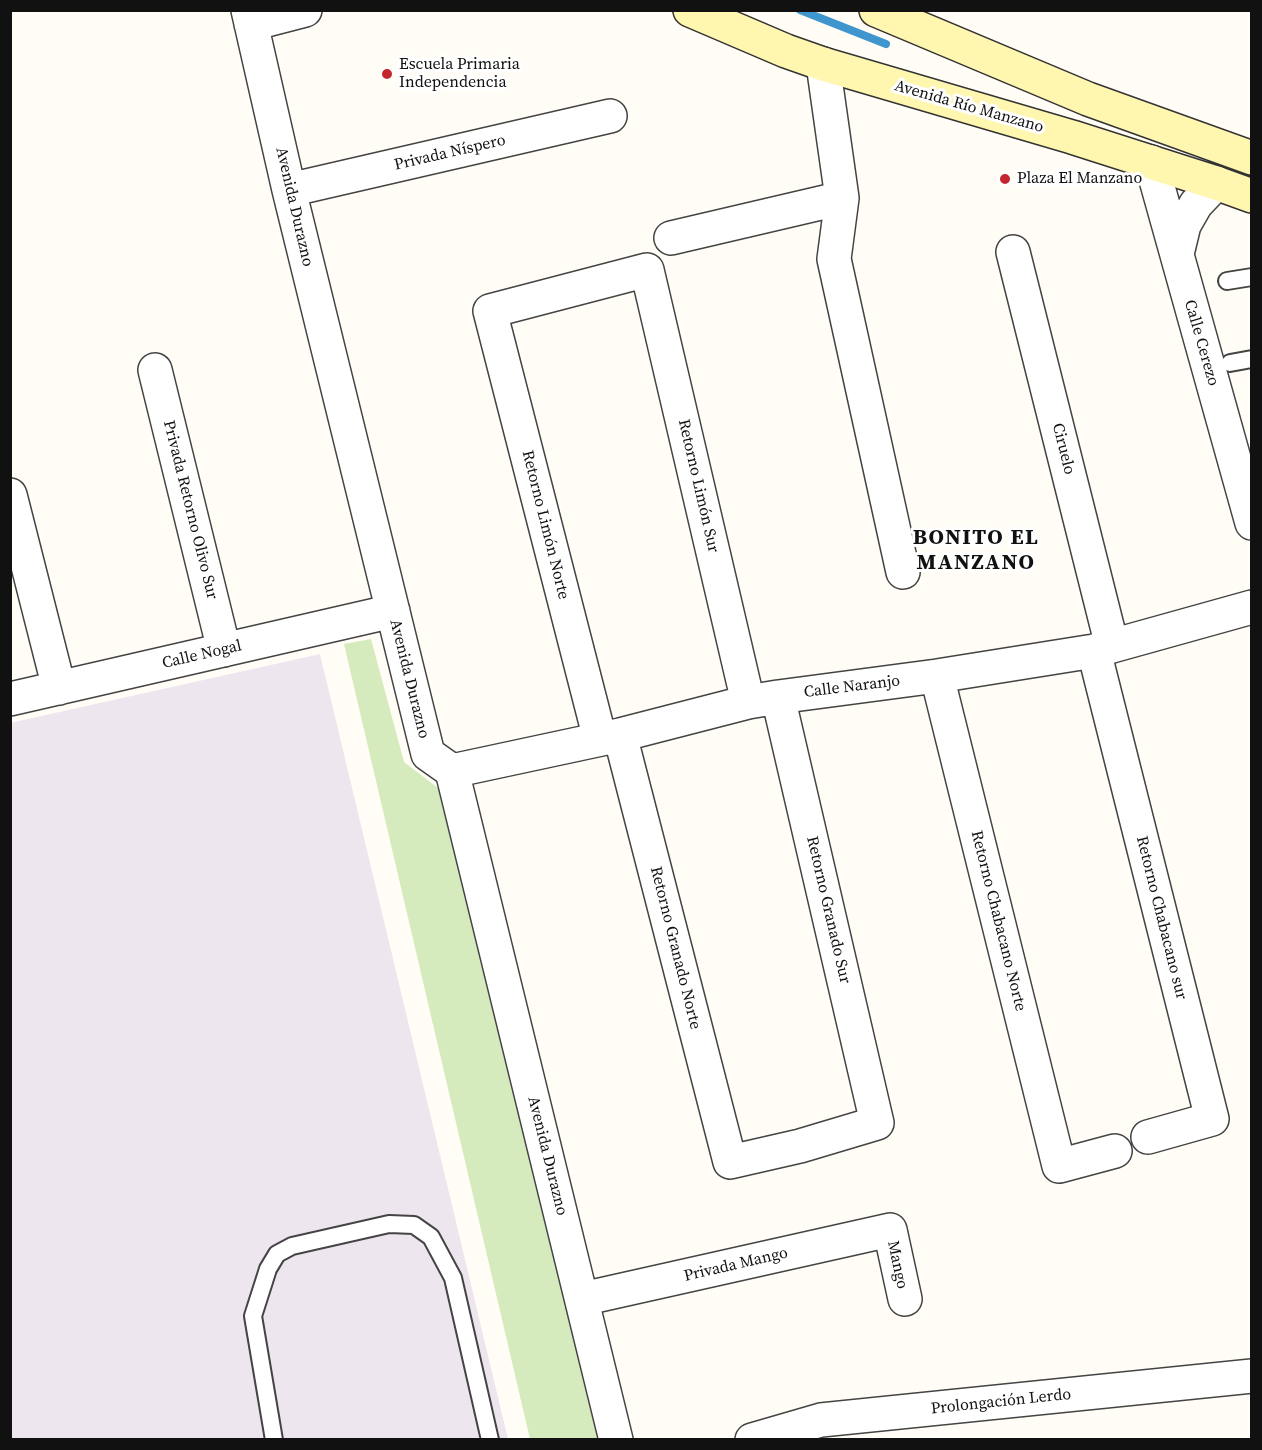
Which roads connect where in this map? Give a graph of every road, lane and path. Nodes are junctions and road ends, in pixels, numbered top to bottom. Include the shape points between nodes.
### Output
1 (305, 10) edge
2 (690, 10) edge
3 (876, 10) edge
4 (250, 17) edge
5 (823, 64) junction
6 (1088, 99) junction
7 (610, 116) dead end
8 (1072, 138) junction
9 (1251, 158) edge
10 (1151, 162) junction
11 (1216, 183) junction
12 (289, 190) junction
13 (1251, 196) edge
14 (842, 198) junction
15 (671, 238) dead end
16 (1013, 252) dead end
17 (1177, 254) junction
18 (1251, 277) edge
19 (1227, 281) dead end
20 (490, 311) joint
21 (1251, 359) edge
22 (1230, 363) dead end
23 (155, 370) dead end
24 (10, 495) edge
25 (1251, 523) edge
26 (903, 572) dead end
27 (1251, 607) edge
28 (393, 611) junction
29 (1103, 649) junction
30 (224, 650) junction
31 (938, 676) junction
32 (59, 688) junction
33 (10, 699) edge
34 (763, 700) junction
35 (610, 737) junction
36 (452, 771) junction
37 (1148, 1137) dead end
38 (800, 1146) joint
39 (1115, 1151) dead end
40 (890, 1230) joint
41 (582, 1299) junction
42 (905, 1299) dead end
43 (1251, 1376) edge
44 (274, 1440) edge
45 (490, 1440) edge
46 (616, 1440) edge
47 (752, 1440) edge

1 - 4 street
2 - 5 main road, Avenida Río Manzano
3 - 6 main road
4 - 12 street, Avenida Durazno
5 - 8 main road, Avenida Río Manzano
5 - 14 street
6 - 8 main road
6 - 9 main road
7 - 12 street, Privada Níspero
8 - 10 main road, Avenida Río Manzano
10 - 11 main road, Avenida Río Manzano
10 - 17 street, Calle Cerezo
11 - 13 main road, Avenida Río Manzano
11 - 17 street via 1196,204 1184,225
12 - 28 street, Avenida Durazno
14 - 15 street
14 - 26 street via 834,259
16 - 29 street, Ciruelo
17 - 25 street, Calle Cerezo
18 - 19 lane
20 - 34 street, Retorno Limón Sur via 647,270
20 - 35 street, Retorno Limón Norte
21 - 22 lane
23 - 30 street, Privada Retorno Olivo Sur
24 - 32 street
27 - 29 street, Calle Naranjo
28 - 30 street, Calle Nogal
28 - 36 street, Avenida Durazno via 428,754
29 - 31 street, Calle Naranjo
29 - 37 street, Retorno Chabacano sur via 1212,1119
30 - 32 street, Calle Nogal
31 - 34 street, Calle Naranjo
31 - 39 street, Retorno Chabacano Norte via 1059,1166
32 - 33 street, Calle Nogal
34 - 35 street, Calle Naranjo
34 - 38 street, Retorno Granado Sur via 878,1123
35 - 36 street, Calle Naranjo
35 - 38 street, Retorno Granado Norte via 730,1162
36 - 41 street, Avenida Durazno
40 - 41 street, Privada Mango
40 - 42 street, Mango
41 - 46 street, Avenida Durazno
43 - 47 street, Prolongación Lerdo via 821,1420
44 - 45 lane via 253,1316 268,1269 277,1254 292,1245 389,1224 414,1225 431,1237 453,1278

